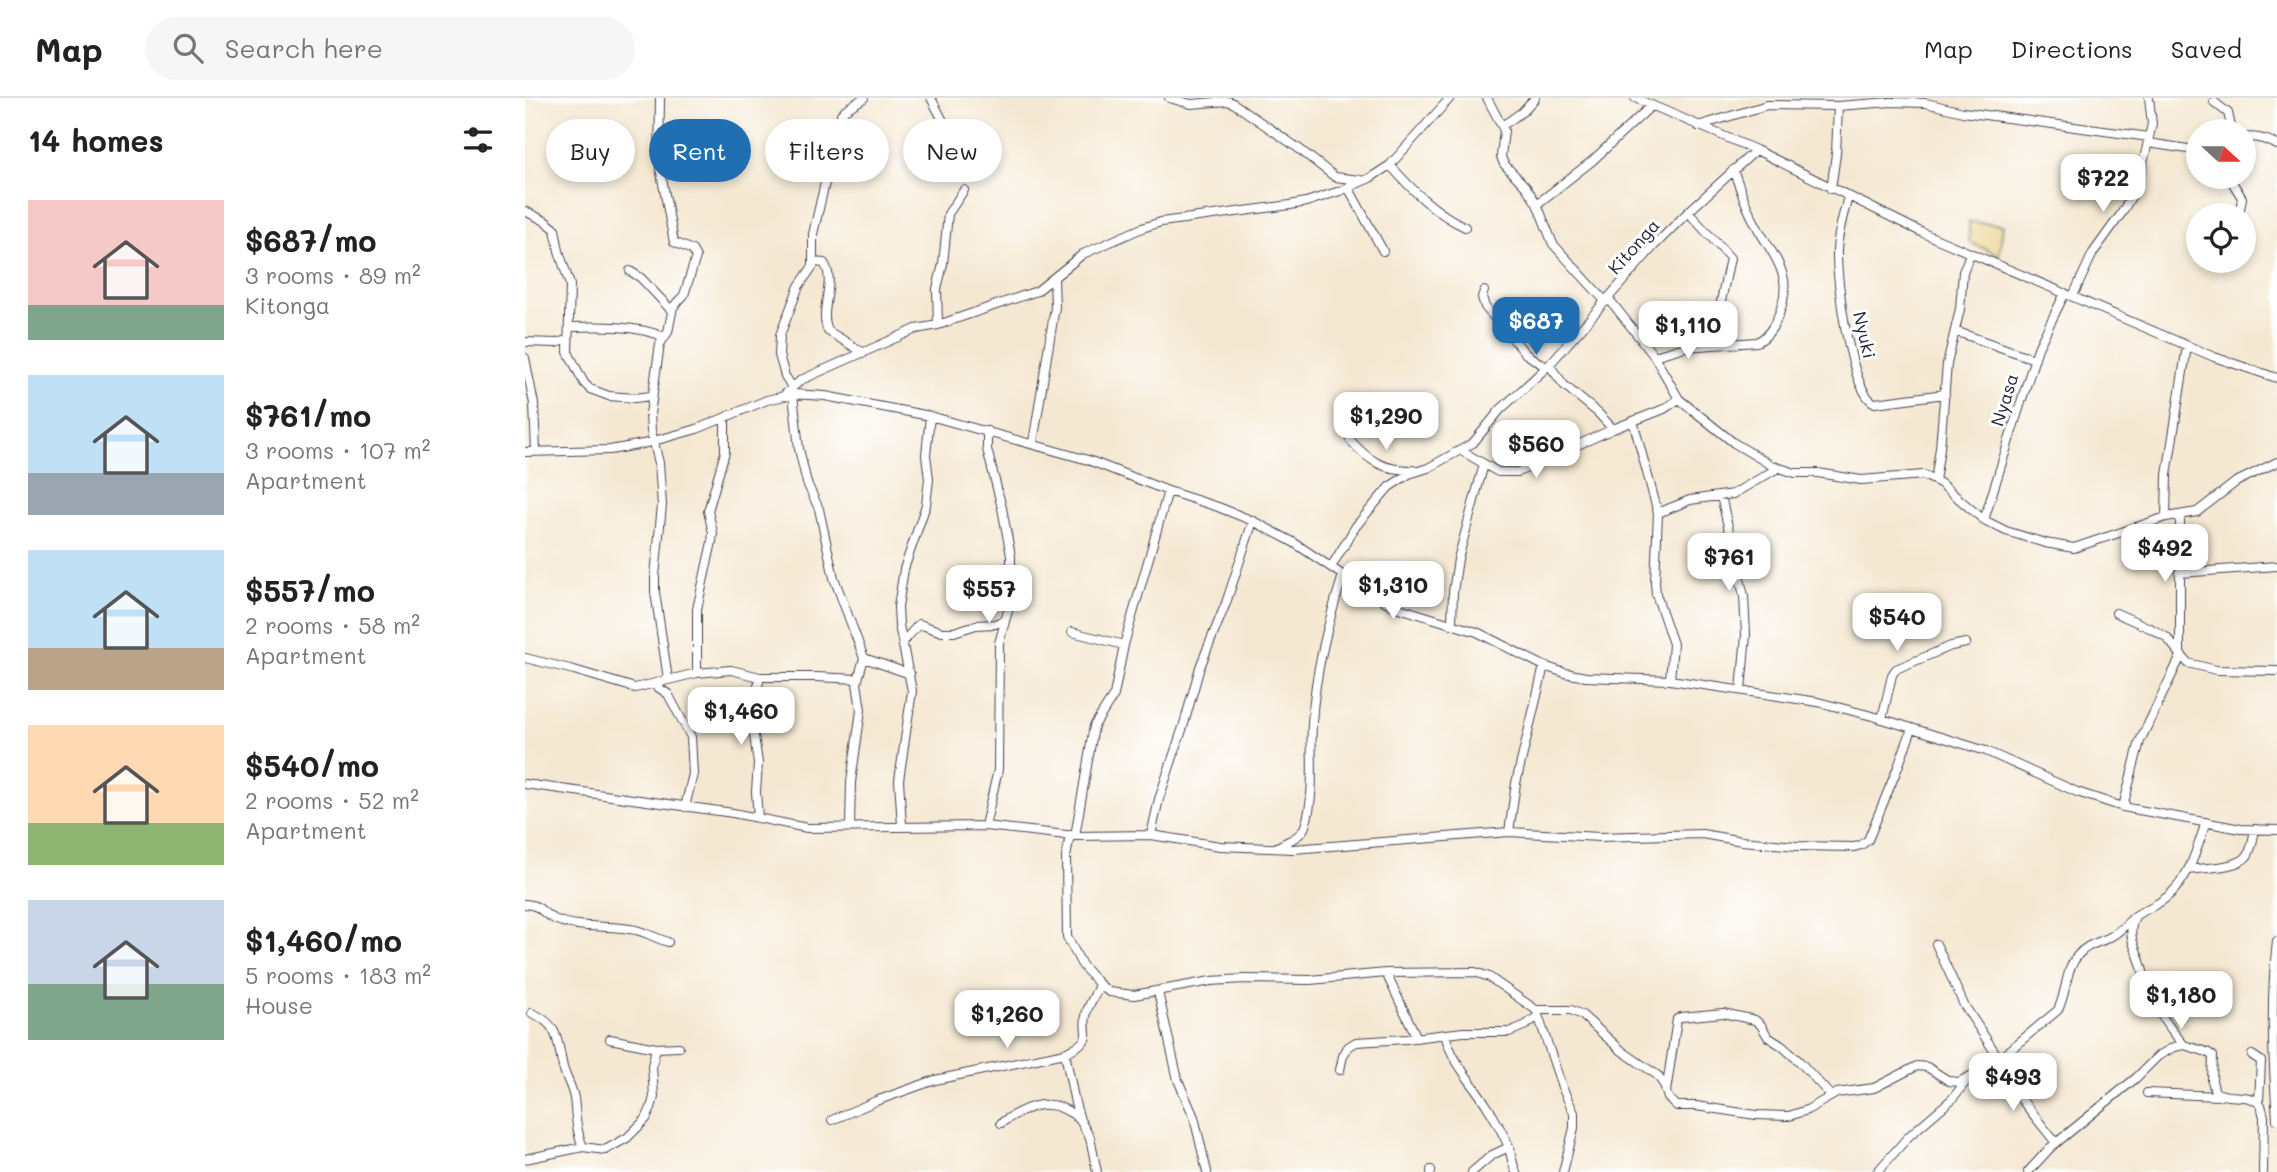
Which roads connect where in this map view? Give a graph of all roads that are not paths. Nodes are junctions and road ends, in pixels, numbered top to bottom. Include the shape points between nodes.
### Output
1 (660, 98) edge
2 (864, 98) edge
3 (931, 98) edge
4 (1450, 98) edge
5 (1487, 98) edge
6 (1535, 98) edge
7 (1635, 98) edge
8 (2149, 98) edge
9 (1174, 99) edge
10 (1944, 102) edge
11 (2214, 102) dead end
12 (1651, 106) junction
13 (1838, 106) junction
14 (942, 119) edge
15 (2229, 119) edge
16 (1502, 126) junction
17 (1698, 126) junction
18 (2256, 139) edge
19 (2148, 140) junction
20 (2277, 145) edge
21 (2186, 149) edge
22 (1756, 150) junction
23 (1390, 165) junction
24 (1733, 170) junction
25 (1364, 180) junction
26 (1348, 187) junction
27 (1831, 189) junction
28 (964, 190) dead end
29 (1848, 197) junction
30 (1537, 204) junction
31 (525, 211) edge
32 (1688, 212) junction
33 (1465, 227) dead end
34 (1383, 251) dead end
35 (1970, 254) junction
36 (814, 262) junction
37 (630, 271) dead end
38 (1054, 279) junction
39 (1484, 291) dead end
40 (2069, 295) junction
41 (1608, 300) junction
42 (672, 311) junction
43 (938, 325) junction
44 (569, 327) junction
45 (1955, 331) junction
46 (664, 337) junction
47 (567, 341) junction
48 (525, 342) edge
49 (1716, 344) junction
50 (2187, 346) junction
51 (864, 353) junction
52 (1654, 356) junction
53 (525, 358) edge
54 (2034, 359) junction
55 (1548, 366) junction
56 (2277, 378) edge
57 (792, 390) junction
58 (1945, 394) junction
59 (651, 396) junction
60 (1679, 399) junction
61 (930, 416) junction
62 (725, 418) junction
63 (1633, 421) junction
64 (1613, 429) junction
65 (987, 431) junction
66 (1350, 440) dead end
67 (654, 442) junction
68 (1033, 443) junction
69 (1460, 450) junction
70 (536, 451) junction
71 (525, 452) edge
72 (2277, 462) edge
73 (1484, 464) junction
74 (1778, 468) junction
75 (1419, 470) junction
76 (1935, 481) junction
77 (1168, 491) junction
78 (1721, 496) junction
79 (1658, 513) junction
80 (2180, 515) junction
81 (2166, 517) junction
82 (1984, 520) junction
83 (1253, 521) junction
84 (2277, 566) edge
85 (1331, 567) junction
86 (2179, 573) junction
87 (1343, 575) junction
88 (2116, 613) dead end
89 (1005, 620) junction
90 (1452, 623) junction
91 (1072, 632) dead end
92 (903, 642) junction
93 (1966, 643) dead end
94 (1124, 645) junction
95 (2181, 654) junction
96 (864, 658) junction
97 (525, 659) edge
98 (1544, 666) junction
99 (2277, 671) edge
100 (697, 673) junction
101 (910, 674) junction
102 (760, 677) junction
103 (667, 679) junction
104 (858, 679) junction
105 (1670, 680) junction
106 (653, 684) junction
107 (1741, 690) junction
108 (1882, 719) junction
109 (1912, 729) junction
110 (525, 785) edge
111 (685, 807) junction
112 (2123, 807) junction
113 (758, 818) junction
114 (2206, 822) junction
115 (902, 826) junction
116 (985, 826) junction
117 (850, 827) junction
118 (2255, 830) junction
119 (2277, 830) edge
120 (1509, 832) junction
121 (1072, 835) junction
122 (1151, 835) junction
123 (1275, 848) junction
124 (2188, 870) junction
125 (525, 904) edge
126 (2135, 916) junction
127 (2277, 941) edge
128 (668, 942) dead end
129 (1936, 944) dead end
130 (1386, 973) junction
131 (1098, 984) junction
132 (1158, 992) junction
133 (532, 1013) dead end
134 (1537, 1013) junction
135 (1445, 1034) junction
136 (1417, 1038) junction
137 (610, 1039) dead end
138 (2184, 1045) junction
139 (679, 1047) dead end
140 (656, 1048) junction
141 (1065, 1053) junction
142 (2252, 1055) dead end
143 (1996, 1061) junction
144 (1340, 1070) dead end
145 (1969, 1076) junction
146 (1666, 1093) junction
147 (2147, 1093) dead end
148 (1831, 1096) junction
149 (2223, 1096) junction
150 (2259, 1102) junction
151 (831, 1120) dead end
152 (1080, 1120) junction
153 (2277, 1120) edge
154 (1002, 1123) dead end
155 (2056, 1143) junction
156 (583, 1147) junction
157 (1509, 1147) junction
158 (525, 1159) edge
159 (1097, 1172) edge
160 (1207, 1172) edge
161 (1472, 1172) edge
162 (1516, 1172) edge
163 (1563, 1172) edge
164 (1877, 1172) edge
165 (2028, 1172) edge
166 (2263, 1172) edge

1 - 42 street via 659,162 674,242 692,250 696,257 684,295
2 - 36 street via 841,114 841,138 829,166 813,234
3 - 14 street
4 - 23 street
5 - 16 street
6 - 16 street
7 - 12 street
8 - 19 street, Nyasa via 2152,124
9 - 25 street via 1191,104 1233,103 1335,177
10 - 13 street
10 - 19 street via 1963,112
11 - 15 street
12 - 17 street
12 - 30 street
13 - 17 street via 1767,105
13 - 27 street
16 - 30 street via 1502,161
17 - 22 street
18 - 20 street
19 - 21 street
19 - 40 street, Nyasa via 2138,185
22 - 24 street, Kitonga
22 - 27 street
23 - 25 street
23 - 33 street via 1424,201
24 - 32 street, Kitonga
24 - 49 street via 1781,270 1784,287 1777,316 1765,337 1753,343
25 - 26 street
26 - 34 street
26 - 38 street via 1306,202 1161,222 1083,254
27 - 29 street
28 - 43 street via 948,214 937,289
29 - 35 street
29 - 58 street, Nyuki via 1837,267 1844,324 1860,386 1867,400 1875,403
30 - 41 street via 1553,244
31 - 44 street via 555,229 571,285
32 - 41 street, Kitonga
32 - 49 street via 1730,258
35 - 40 street
35 - 45 street
36 - 51 street via 824,263 828,272 825,327
36 - 57 street via 799,286 779,342
37 - 42 street
38 - 43 street via 1037,291
38 - 68 street via 1055,307
39 - 55 street via 1485,307 1526,354
40 - 50 street
40 - 54 street, Nyasa
41 - 52 street
41 - 55 street, Kitonga
42 - 46 street
43 - 51 street via 916,329
44 - 46 street via 646,329
44 - 47 street
45 - 54 street
45 - 58 street
46 - 59 street
47 - 48 street
47 - 59 street via 571,359 587,387 616,398
49 - 52 street
50 - 56 street
50 - 81 street via 2167,475
51 - 57 street via 801,380
52 - 60 street
53 - 70 street via 534,404
54 - 82 street, Nyasa
55 - 64 street
55 - 69 street, Kitonga via 1500,410 1473,443
57 - 61 street
57 - 62 street
57 - 96 street via 807,482 819,509 834,578
58 - 76 street
59 - 67 street
60 - 63 street
60 - 74 street via 1734,443
61 - 65 street
61 - 92 street via 926,505 904,569 898,607
62 - 67 street
62 - 100 street via 725,452 708,510 712,542 697,609
63 - 64 street
63 - 79 street
64 - 73 street via 1518,472 1498,472
65 - 68 street
65 - 89 street via 1011,556 1011,600
66 - 75 street via 1380,465
67 - 70 street via 610,450
67 - 103 street via 662,505 655,592
68 - 77 street
69 - 73 street
69 - 75 street, Kitonga
70 - 71 street
72 - 80 street via 2236,482 2197,512
73 - 90 street via 1458,559
74 - 76 street via 1856,480 1923,475
74 - 78 street via 1742,490
75 - 85 street, Kitonga via 1400,478 1373,505
76 - 82 street
77 - 83 street
77 - 94 street
78 - 79 street via 1690,500
78 - 107 street via 1744,596
79 - 105 street via 1655,582 1673,644
80 - 81 street
80 - 86 street
81 - 82 street via 2074,548 2022,537
83 - 85 street
83 - 122 street via 1200,667
84 - 86 street
85 - 87 street
86 - 95 street
87 - 90 street via 1396,607
87 - 123 street via 1316,686 1313,770 1305,826
88 - 95 street via 2166,637
89 - 92 street via 954,632 919,624
89 - 116 street via 997,657 998,770
90 - 98 street
91 - 94 street
92 - 101 street
93 - 108 street via 1896,669
94 - 121 street via 1114,695 1094,726
95 - 99 street via 2188,663 2210,669
95 - 112 street via 2140,741
96 - 101 street
96 - 104 street
97 - 106 street via 635,688
98 - 105 street via 1586,677
98 - 120 street
100 - 102 street via 736,670
100 - 103 street
101 - 115 street via 912,699 899,780
102 - 104 street
102 - 113 street via 753,729
103 - 106 street
104 - 117 street via 860,710
105 - 107 street
106 - 111 street via 668,694 691,737 693,774
107 - 108 street via 1818,702
108 - 109 street
109 - 112 street via 1986,751 2077,792
109 - 120 street via 1872,831 1861,845 1796,846 1702,834 1600,837
110 - 111 street
111 - 113 street
112 - 114 street
113 - 117 street via 807,828
114 - 118 street
114 - 124 street
115 - 116 street
115 - 117 street
116 - 121 street
118 - 119 street
118 - 124 street via 2246,859
120 - 123 street
121 - 122 street
121 - 131 street via 1066,858 1067,937
122 - 123 street via 1220,846
124 - 126 street via 2167,898
125 - 128 street via 540,907 554,919 634,929
126 - 138 street via 2130,940 2151,998
126 - 143 street via 2111,937 2081,951 2069,970 2058,1010
127 - 153 street via 2272,984
129 - 143 street
130 - 132 street via 1319,980 1211,981
130 - 134 street via 1482,973
130 - 136 street
131 - 132 street via 1115,994
131 - 141 street via 1088,1009 1087,1036
132 - 160 street via 1178,1080 1194,1117
133 - 156 street via 558,1037
134 - 135 street via 1526,1025 1509,1032
134 - 146 street via 1571,1010 1582,1015 1657,1075
134 - 163 street via 1574,1113
135 - 136 street
135 - 157 street via 1452,1055
136 - 144 street via 1356,1042 1348,1047
137 - 140 street
138 - 149 street via 2213,1056 2212,1085
138 - 155 street via 2158,1056
139 - 140 street
140 - 156 street via 651,1074 654,1097 646,1119 605,1150
141 - 151 street via 928,1082
141 - 152 street
142 - 150 street via 2260,1062
143 - 145 street
143 - 155 street
145 - 148 street via 1949,1081 1923,1066 1874,1088
145 - 164 street via 1952,1099
146 - 148 street via 1677,1105 1765,1116 1798,1114
146 - 148 street via 1677,1019 1723,1013 1758,1022
147 - 149 street
149 - 150 street
150 - 166 street via 2264,1117
152 - 154 street via 1063,1107 1047,1104
152 - 159 street via 1090,1138
155 - 165 street
156 - 158 street
157 - 161 street
157 - 162 street

